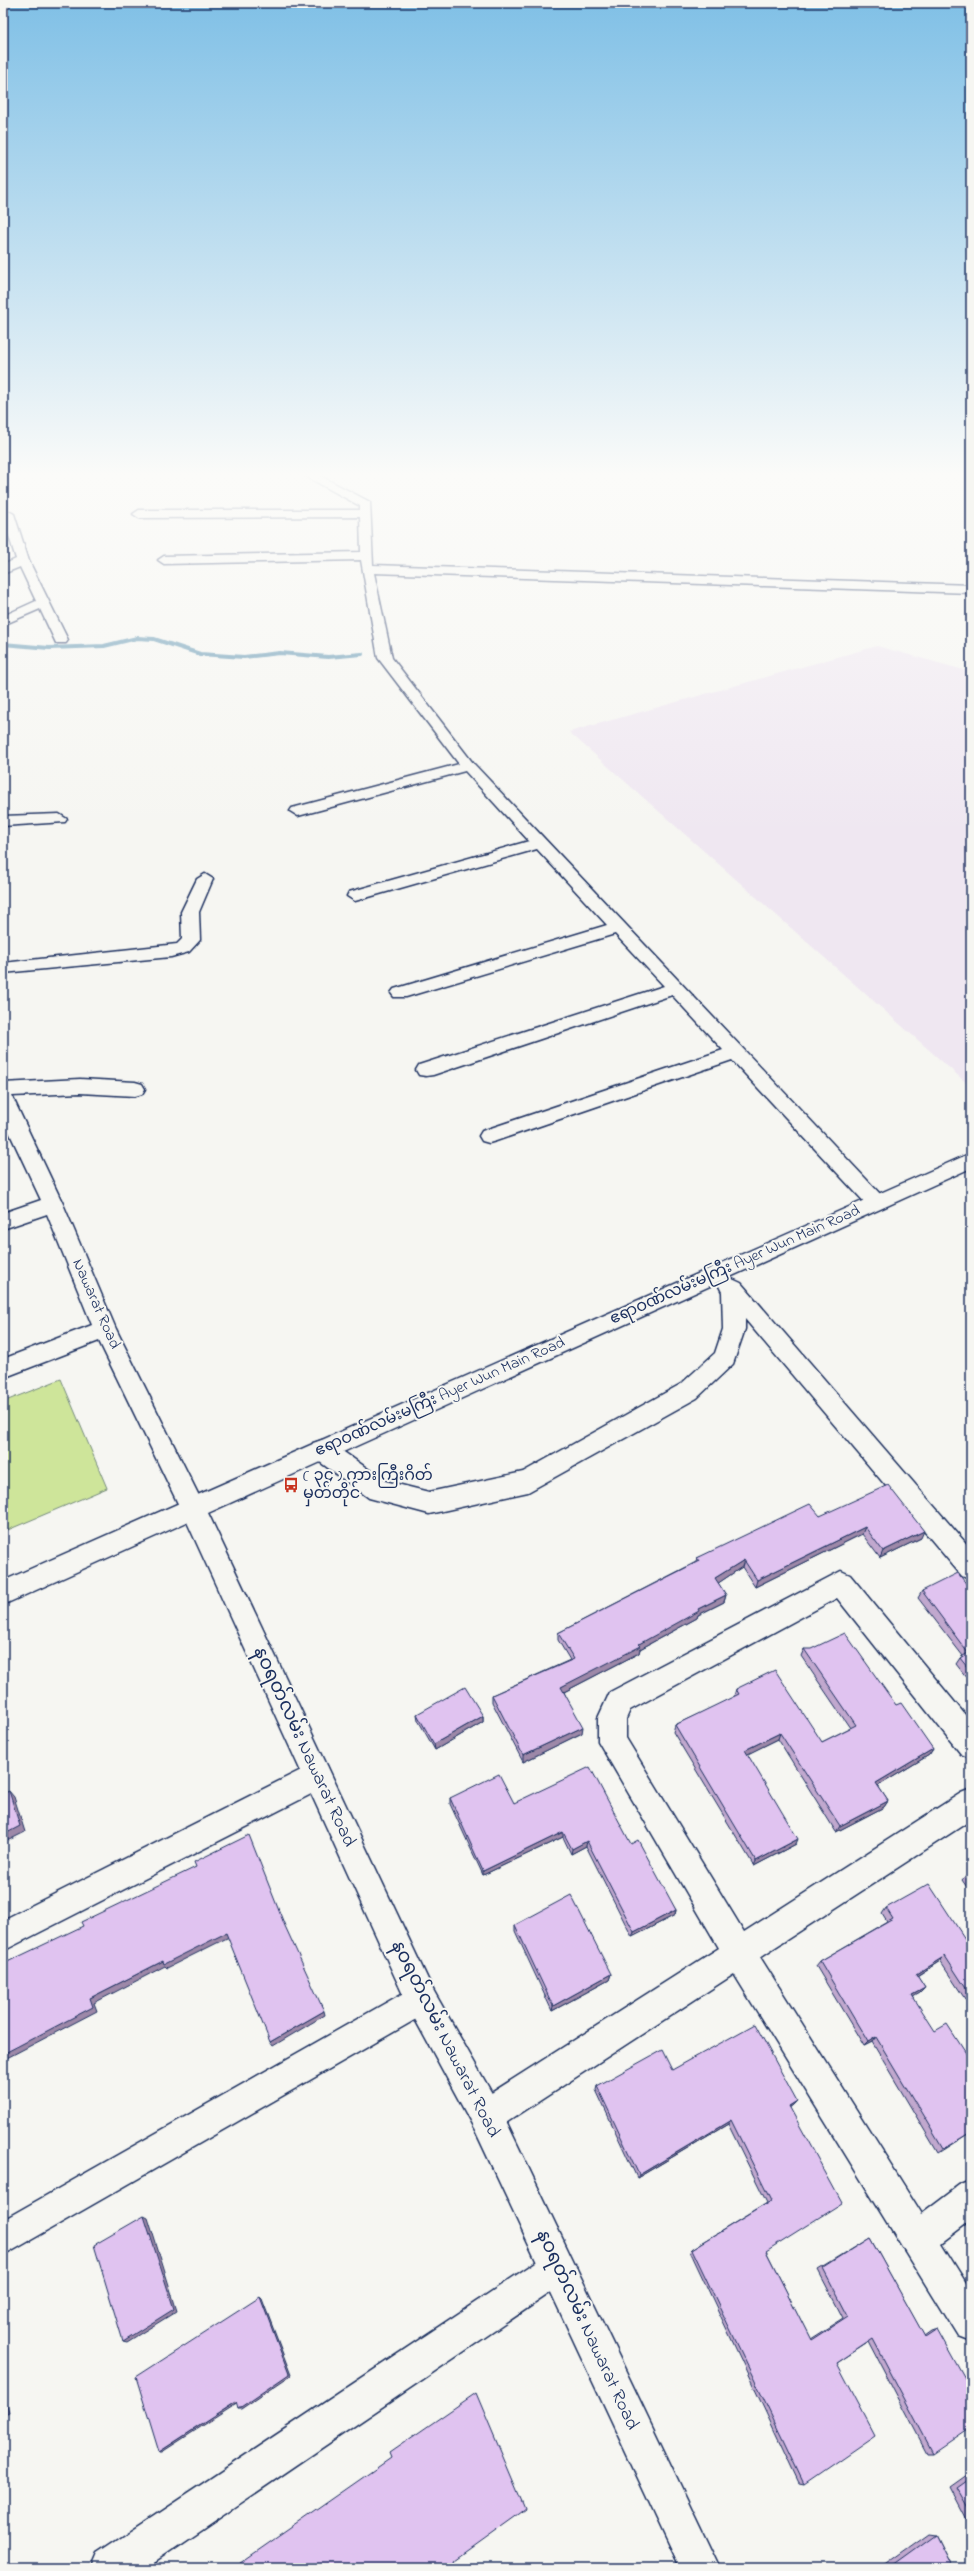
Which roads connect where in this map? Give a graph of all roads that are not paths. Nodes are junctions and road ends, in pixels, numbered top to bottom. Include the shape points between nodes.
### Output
1 (38, 593) edge
2 (373, 593) edge
3 (43, 603) junction
4 (3, 621) edge
5 (60, 640) dead end
6 (468, 766) junction
7 (298, 812) dead end
8 (59, 819) dead end
9 (3, 821) edge
10 (540, 843) junction
11 (205, 879) dead end
12 (355, 896) dead end
13 (619, 927) junction
14 (3, 968) edge
15 (676, 988) junction
16 (400, 993) dead end
17 (736, 1052) junction
18 (426, 1070) dead end
19 (135, 1089) dead end
20 (3, 1097) edge
21 (489, 1136) dead end
22 (971, 1160) edge
23 (876, 1202) junction
24 (53, 1204) junction
25 (3, 1221) edge
26 (726, 1281) junction
27 (105, 1329) junction
28 (3, 1369) edge
29 (322, 1450) junction
30 (193, 1508) junction
31 (971, 1568) edge
32 (3, 1593) edge
33 (971, 1744) edge
34 (317, 1776) junction
35 (971, 1803) edge
36 (3, 1936) edge
37 (739, 1953) junction
38 (421, 1999) junction
39 (486, 2116) junction
40 (971, 2198) edge
41 (3, 2239) edge
42 (918, 2239) junction
43 (557, 2268) junction
44 (971, 2324) edge
45 (111, 2568) edge
46 (700, 2568) edge

1 - 3 street
2 - 6 street via 385,658
3 - 4 street
3 - 5 street
6 - 7 street
6 - 10 street
8 - 9 street
10 - 12 street
10 - 13 street
11 - 14 street via 190,912 191,940 183,948 171,952
13 - 15 street
13 - 16 street
15 - 17 street
15 - 18 street
17 - 21 street
17 - 23 street
19 - 20 street via 80,1086
20 - 24 street, Nawarat Road
22 - 23 street, ဧရာဝဏ်လမ်းမကြီး Ayer Wun Main Road
23 - 26 street, ဧရာဝဏ်လမ်းမကြီး Ayer Wun Main Road
24 - 25 street
24 - 27 street, Nawarat Road
26 - 29 street, ဧရာဝဏ်လမ်းမကြီး Ayer Wun Main Road
26 - 29 street via 734,1329 724,1358 689,1391 528,1481 429,1503 378,1490
26 - 31 street
27 - 28 street
27 - 30 street, Nawarat Road
29 - 30 street, ဧရာဝဏ်လမ်းမကြီး Ayer Wun Main Road
30 - 32 street, ဧရာဝဏ်လမ်းမကြီး Ayer Wun Main Road
30 - 34 street, နဝရတ်လမ်း Nawarat Road
33 - 37 street via 841,1584 620,1701 612,1718 612,1740
34 - 36 street
34 - 38 street, နဝရတ်လမ်း Nawarat Road
35 - 37 street
37 - 39 street
37 - 42 street
38 - 39 street, နဝရတ်လမ်း Nawarat Road
38 - 41 street
39 - 43 street, နဝရတ်လမ်း Nawarat Road
40 - 42 street
42 - 44 street
43 - 45 street
43 - 46 street, နဝရတ်လမ်း Nawarat Road

